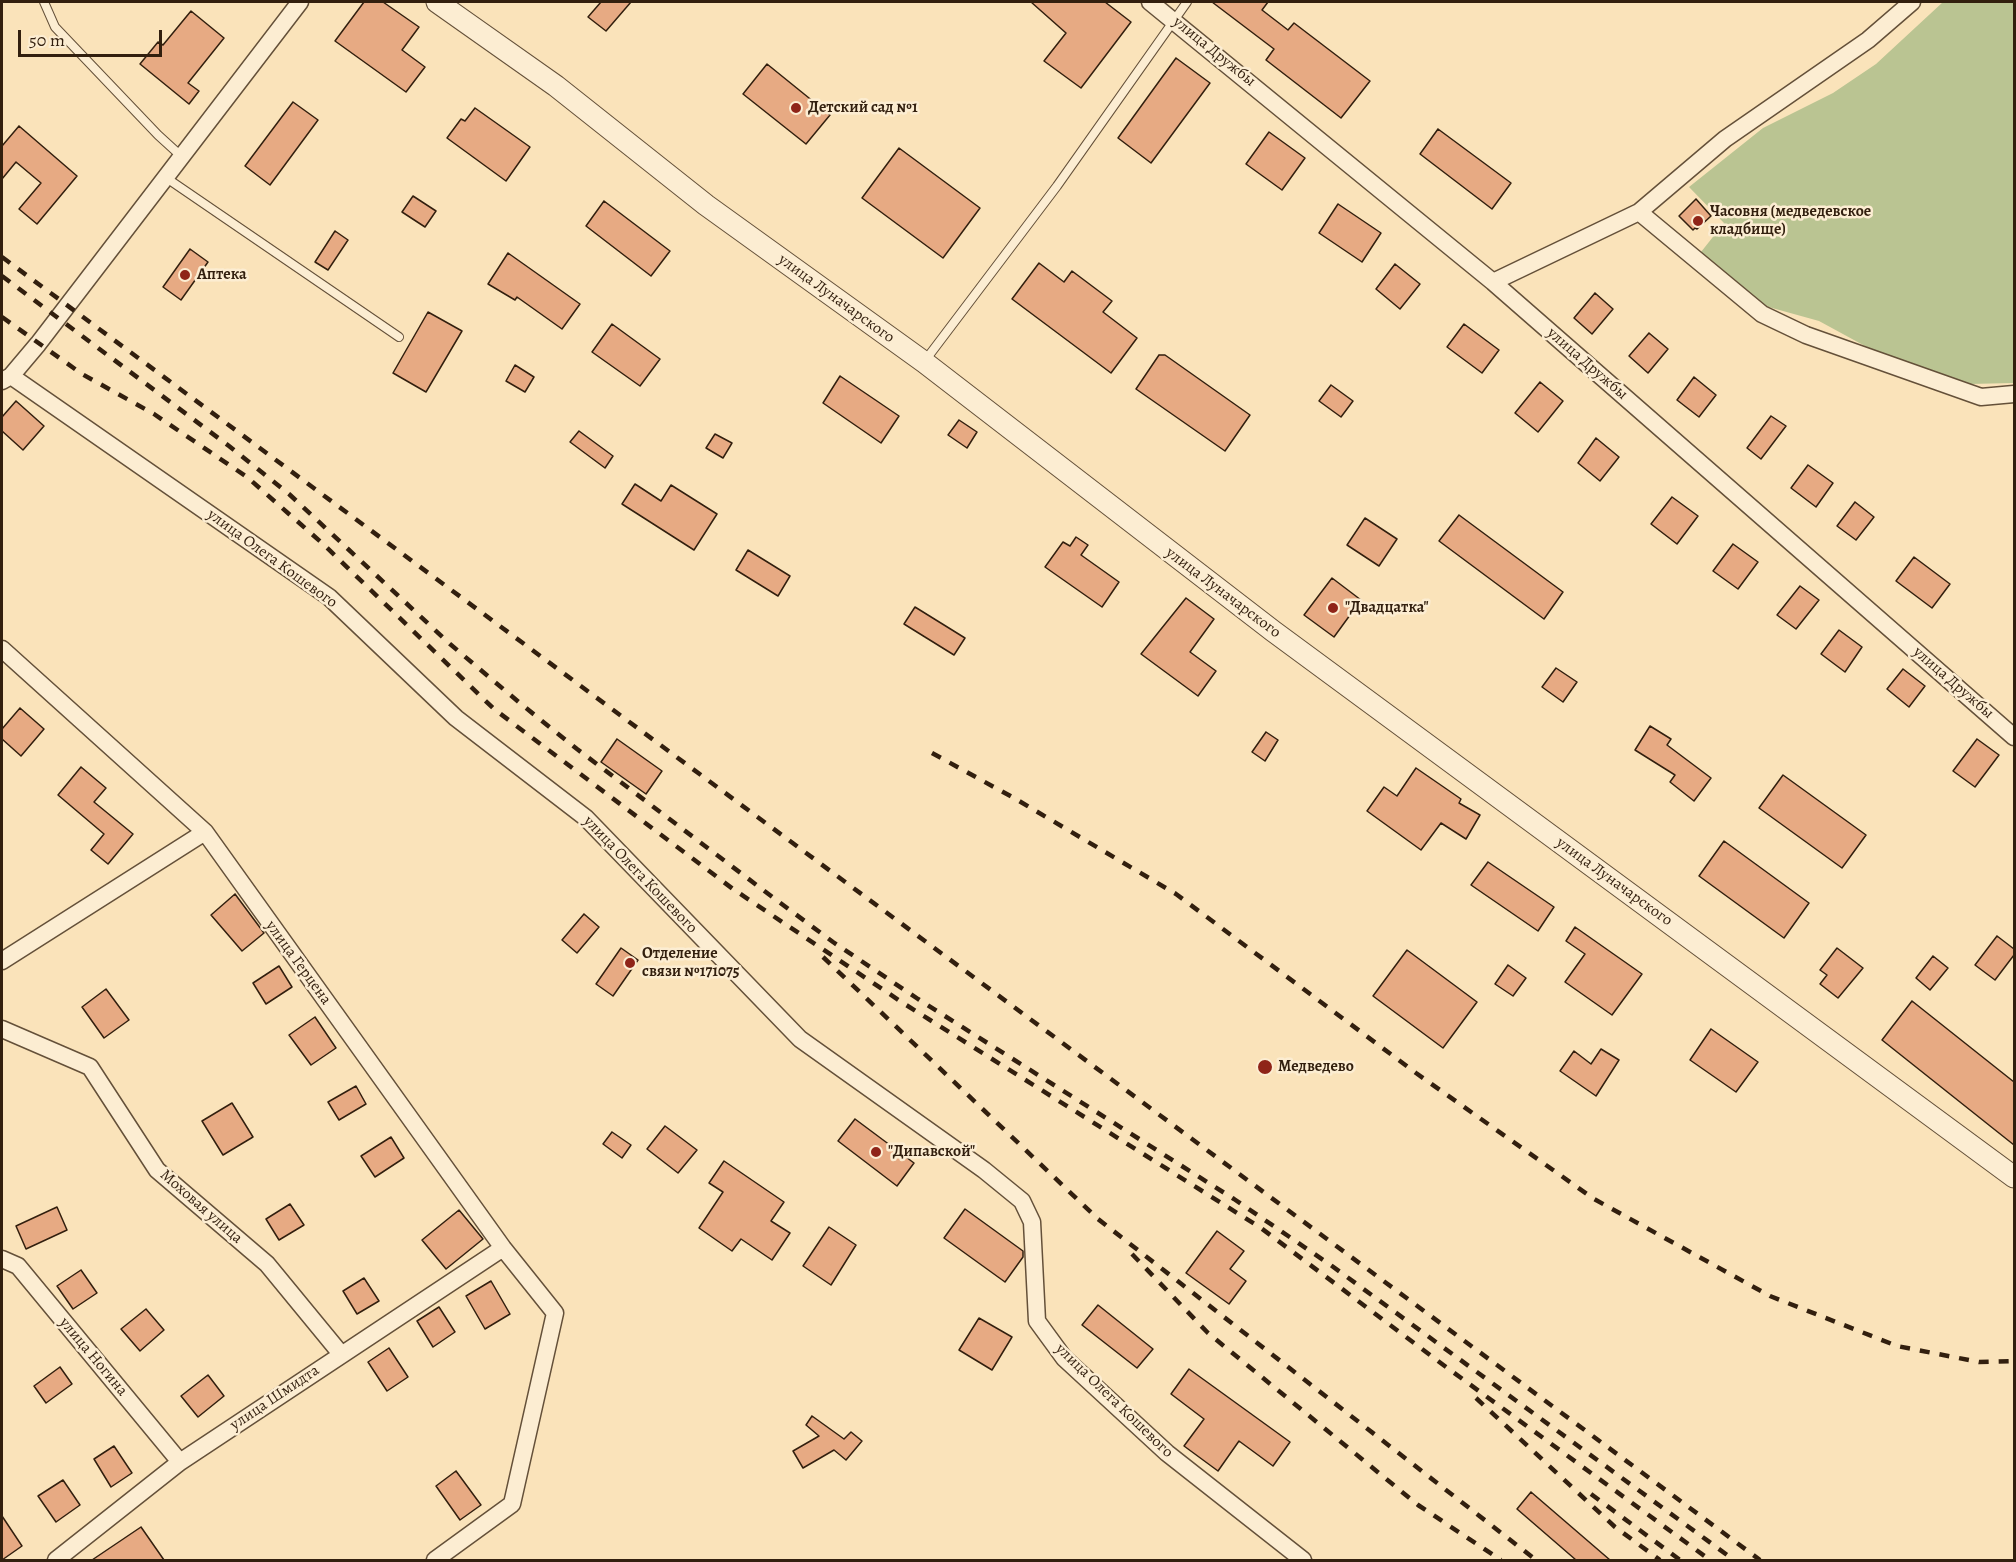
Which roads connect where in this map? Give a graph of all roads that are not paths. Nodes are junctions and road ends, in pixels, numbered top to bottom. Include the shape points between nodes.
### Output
1 (44, 2) edge
2 (300, 2) edge
3 (437, 2) edge
4 (1150, 2) edge
5 (1187, 2) edge
6 (1912, 2) edge
7 (1173, 19) junction
8 (181, 156) junction
9 (165, 177) junction
10 (1639, 212) junction
11 (1493, 282) junction
12 (399, 337) dead end
13 (924, 362) junction
14 (6, 379) edge
15 (2014, 394) edge
16 (2, 650) edge
17 (2014, 737) edge
18 (205, 832) junction
19 (2, 961) edge
20 (2, 1029) edge
21 (2012, 1169) edge
22 (503, 1248) junction
23 (2, 1259) edge
24 (341, 1354) junction
25 (180, 1462) junction
26 (56, 1560) edge
27 (435, 1560) edge
28 (1303, 1560) edge

1 - 8 lane via 55,27
2 - 8 street
3 - 13 street, улица Луначарского via 556,86 706,205
4 - 7 street, улица Дружбы
5 - 7 lane
6 - 10 street via 1868,40 1725,139
7 - 11 street, улица Дружбы
7 - 13 lane via 1057,186
8 - 9 street
9 - 12 lane
9 - 14 street via 38,344
10 - 11 street
10 - 15 street via 1762,314 1806,335 1981,397
11 - 17 street, улица Дружбы
13 - 21 street, улица Луначарского via 1273,632
14 - 28 street, улица Олега Кошевого via 329,597 456,718 586,818 800,1039 1022,1201 1032,1222 1037,1322 1064,1358 1167,1453
16 - 18 street, улица Герцена
18 - 19 street
18 - 22 street, улица Герцена
20 - 24 street, Моховая улица via 90,1067 157,1170 267,1264
22 - 24 street, улица Шмидта
22 - 27 street, улица Герцена via 555,1313 512,1504
23 - 25 street, улица Ногина via 18,1266
24 - 25 street, улица Шмидта
25 - 26 street, улица Шмидта

